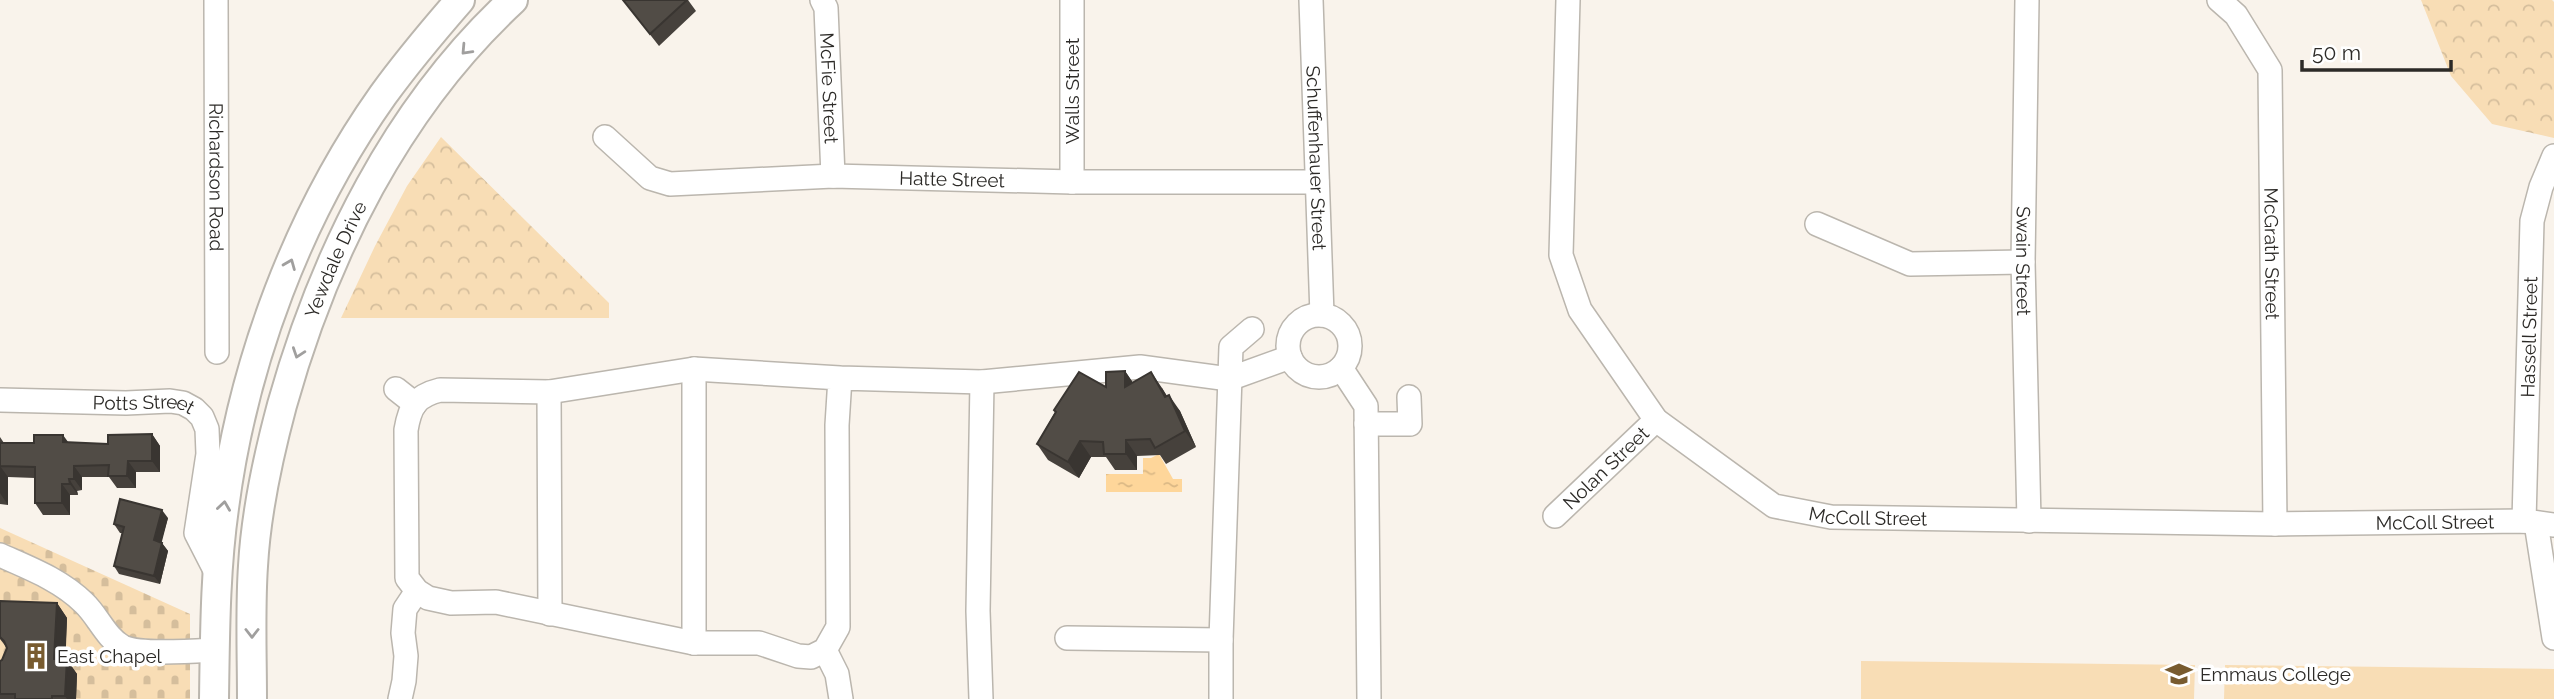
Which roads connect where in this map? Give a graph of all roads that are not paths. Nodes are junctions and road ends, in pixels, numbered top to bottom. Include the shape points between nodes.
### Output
1 (216, 0) edge
2 (460, 0) edge
3 (513, 0) edge
4 (822, 0) edge
5 (1072, 0) edge
6 (1311, 0) edge
7 (2027, 0) edge
8 (2218, 0) edge
9 (1567, 1) edge
10 (605, 137) dead end
11 (2554, 156) edge
12 (833, 176) junction
13 (1072, 182) junction
14 (1317, 182) junction
15 (1817, 224) dead end
16 (2023, 262) junction
17 (1322, 315) junction
18 (1252, 329) dead end
19 (217, 352) dead end
20 (1290, 358) junction
21 (1341, 368) junction
22 (694, 369) junction
23 (840, 378) junction
24 (1229, 379) junction
25 (982, 382) junction
26 (396, 389) dead end
27 (549, 392) junction
28 (1409, 397) dead end
29 (0, 400) edge
30 (415, 404) junction
31 (1656, 420) junction
32 (1366, 424) junction
33 (1555, 516) dead end
34 (2029, 521) junction
35 (2538, 523) edge
36 (2275, 524) junction
37 (0, 555) edge
38 (217, 574) junction
39 (417, 590) junction
40 (550, 614) junction
41 (1067, 638) dead end
42 (2554, 638) edge
43 (1221, 640) junction
44 (694, 643) junction
45 (215, 650) junction
46 (825, 650) junction
47 (214, 699) edge
48 (252, 699) edge
49 (400, 699) edge
50 (841, 699) edge
51 (981, 699) edge
52 (1221, 699) edge
53 (1368, 699) edge

1 - 19 street, Richardson Road
38 -> 2 main road, Yewdale Drive via 236,434 254,365 291,260 349,148 383,95
3 -> 48 main road, Yewdale Drive via 455,61 365,193 295,360 261,503 253,566
4 - 12 street, McFie Street
5 - 13 street, Walls Street
6 - 14 street, Schuffenhauer Street
7 - 16 street, Swain Street
8 - 36 street, McGrath Street via 2236,15 2270,70
9 - 31 street, McColl Street via 1561,255 1580,310
10 - 12 street, Hatte Street via 650,178 670,184
11 - 35 street, Hassell Street via 2532,221
12 - 13 street, Hatte Street
13 - 14 street, Hatte Street
14 - 17 street, Schuffenhauer Street
15 - 16 street via 1910,264
16 - 34 street, Swain Street
17 - 20 street via 1311,315 1294,327 1289,337
17 - 21 street via 1347,330 1350,350
18 - 24 street via 1231,347
20 - 21 street via 1314,377
20 - 24 street
21 - 32 street via 1366,406
22 - 23 street
22 - 27 street
22 - 44 street
23 - 25 street
23 - 46 street via 838,627
24 - 25 street via 1140,367
24 - 43 street
25 - 51 street
26 - 30 street
27 - 30 street via 440,390 427,393
27 - 40 street
28 - 32 street via 1410,424
29 - 38 street, Potts Street via 170,401 194,409 208,429 197,533
30 - 39 street via 407,430 407,578
31 - 33 street, Nolan Street
31 - 34 street, McColl Street via 1774,506 1831,517
32 - 53 street
34 - 36 street, McColl Street
35 - 36 street, McColl Street
35 - 42 street, Hassell Street
37 - 45 street via 64,586 124,648
38 - 45 main road
39 - 40 street via 428,598 451,603 496,602
39 - 49 street via 405,609 406,656
40 - 44 street
41 - 43 street
43 - 52 street
44 - 46 street via 759,643 798,656
45 - 47 main road
46 - 50 street via 837,674

